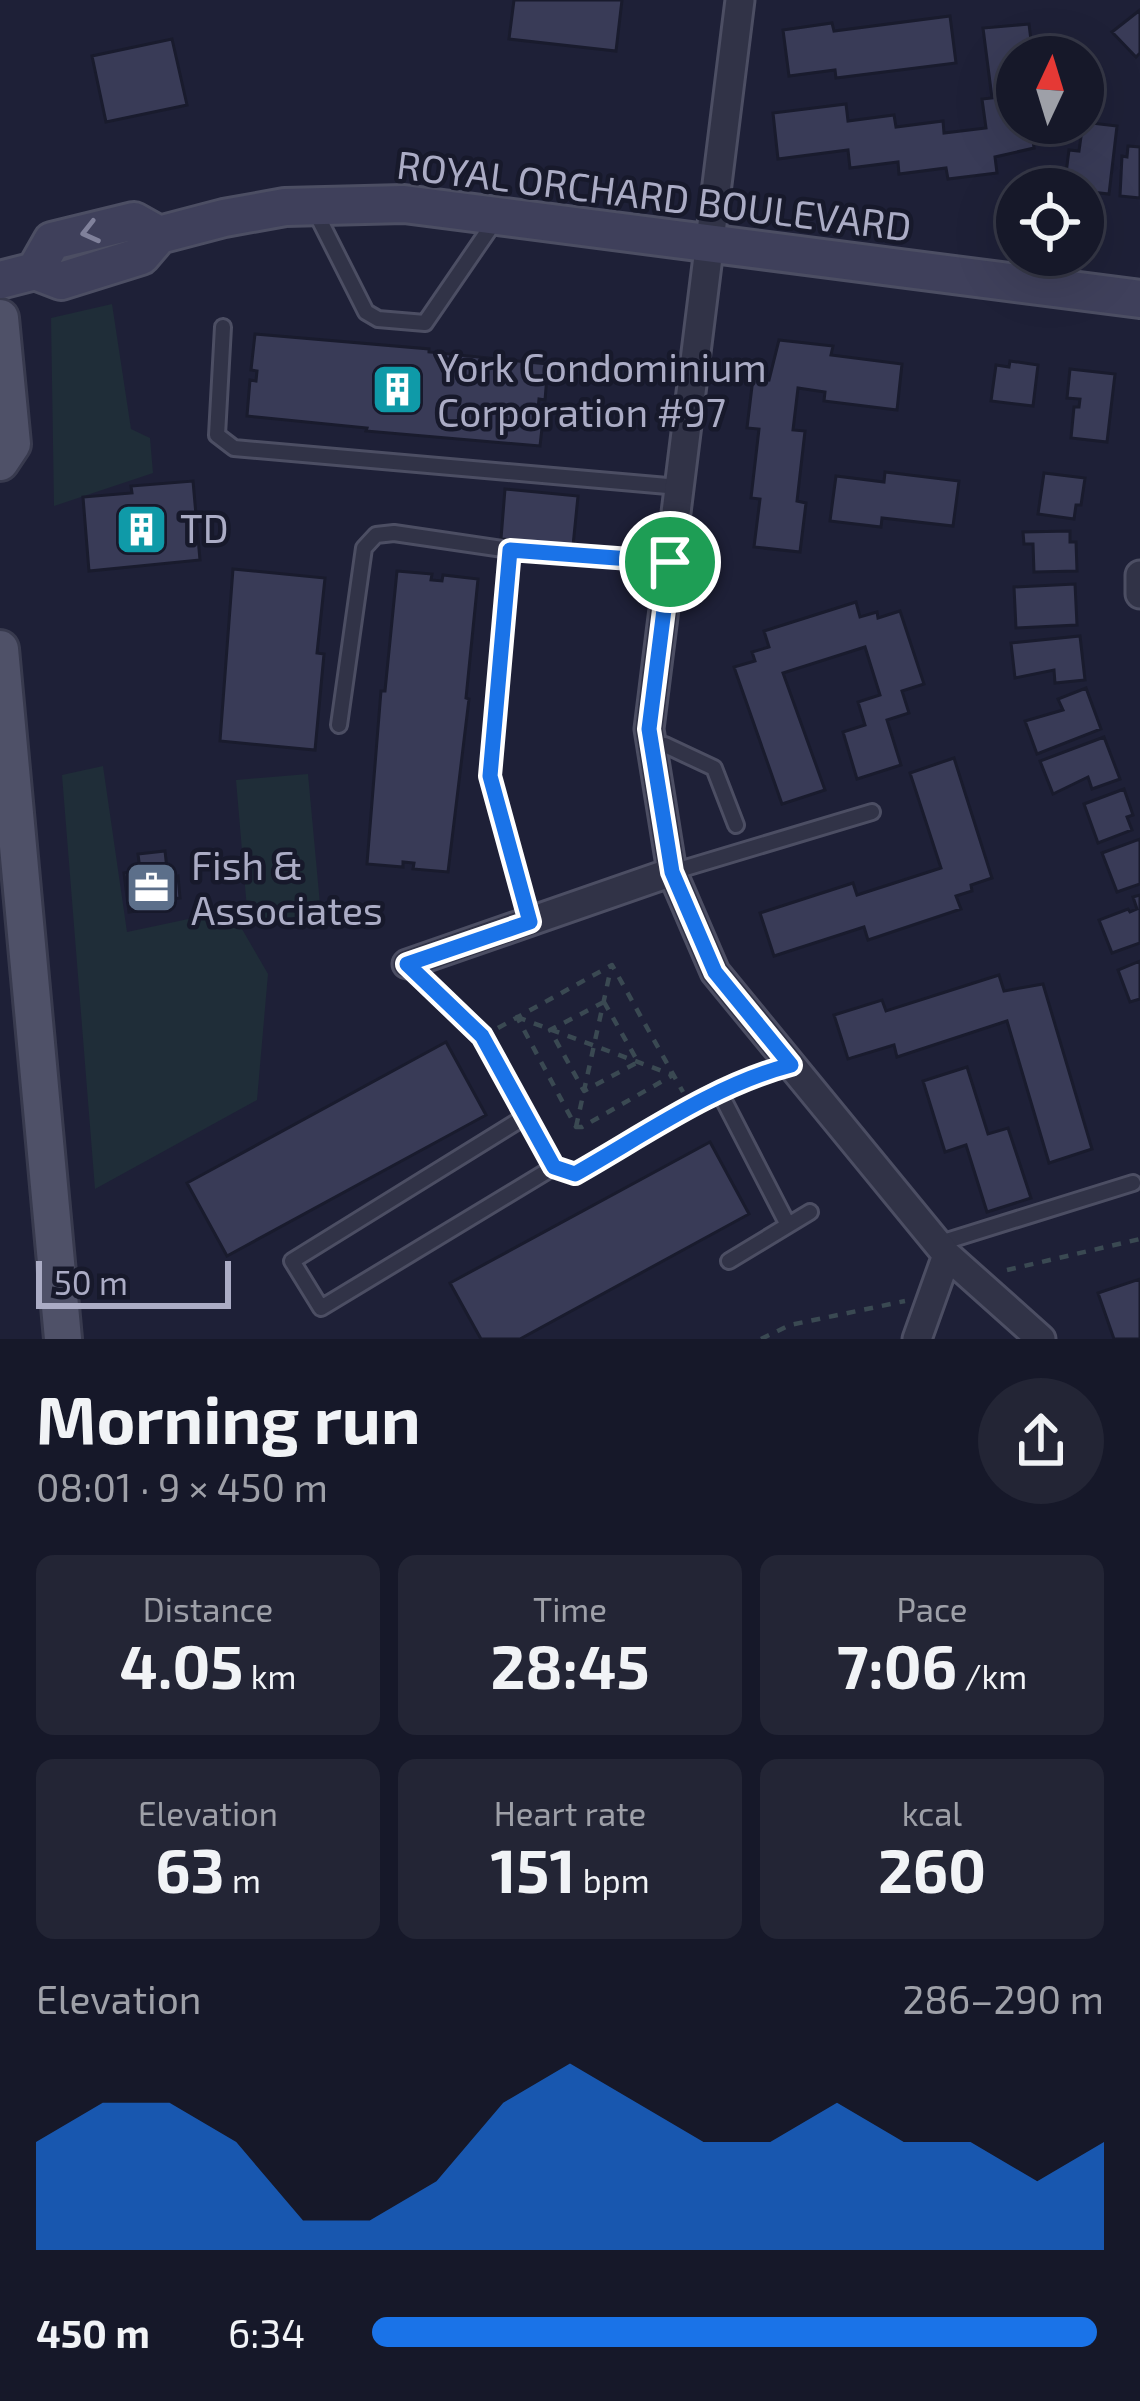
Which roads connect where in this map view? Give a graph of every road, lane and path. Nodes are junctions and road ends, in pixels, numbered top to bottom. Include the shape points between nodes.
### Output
1 (740, 0) edge
2 (313, 206) junction
3 (499, 217) junction
4 (709, 244) junction
5 (18, 275) edge
6 (1140, 299) edge
7 (0, 318) edge
8 (223, 327) dead end
9 (4, 398) edge
10 (0, 461) edge
11 (679, 487) junction
12 (510, 550) junction
13 (670, 562) junction
14 (1140, 575) edge
15 (1140, 594) edge
16 (0, 649) edge
17 (339, 725) dead end
18 (651, 745) junction
19 (872, 812) dead end
20 (736, 825) dead end
21 (672, 872) junction
22 (530, 922) junction
23 (407, 964) joint
24 (612, 964) junction
25 (604, 1002) junction
26 (517, 1017) junction
27 (550, 1030) junction
28 (482, 1036) junction
29 (594, 1046) junction
30 (638, 1062) junction
31 (791, 1065) junction
32 (673, 1075) junction
33 (584, 1091) junction
34 (721, 1095) junction
35 (691, 1108) junction
36 (526, 1117) junction
37 (576, 1127) junction
38 (554, 1167) junction
39 (1132, 1184) dead end
40 (810, 1212) dead end
41 (788, 1226) junction
42 (1140, 1239) edge
43 (942, 1250) junction
44 (729, 1262) dead end
45 (972, 1278) junction
46 (932, 1295) junction
47 (63, 1339) edge
48 (760, 1339) edge
49 (917, 1339) edge
50 (1041, 1339) edge

1 - 4 street
2 - 3 street, ROYAL ORCHARD BOULEVARD via 404,204
2 - 3 lane via 365,312 425,323
2 - 5 street, ROYAL ORCHARD BOULEVARD via 159,235 134,221 52,241
3 - 4 street, ROYAL ORCHARD BOULEVARD
4 - 6 street, ROYAL ORCHARD BOULEVARD
4 - 11 street
7 - 9 main road
8 - 11 lane via 217,436 234,448
9 - 10 main road via 12,444
11 - 13 street
12 - 13 lane
12 - 17 lane via 394,533 364,548
12 - 22 lane via 490,776
13 - 18 street
14 - 15 street
16 - 47 main road
18 - 20 lane via 714,767
18 - 21 street
19 - 21 lane
21 - 22 street
21 - 31 street via 715,972
22 - 23 street
23 - 28 lane
24 - 25 path
24 - 26 path
24 - 32 path
25 - 27 path
25 - 29 path
25 - 30 path
26 - 27 path
26 - 28 path
26 - 37 path
27 - 29 path
27 - 33 path
28 - 36 lane
29 - 30 path
29 - 33 path
30 - 32 path
30 - 33 path
31 - 34 lane via 747,1077
31 - 43 street
32 - 35 path
32 - 37 path
33 - 37 path
34 - 35 lane
34 - 41 lane
35 - 38 lane via 575,1174
36 - 38 lane
36 - 38 lane via 292,1261 321,1308
39 - 43 lane
40 - 41 lane
41 - 44 lane
42 - 45 path
43 - 45 street
43 - 46 street
45 - 50 street
46 - 48 path via 790,1325
46 - 49 street

